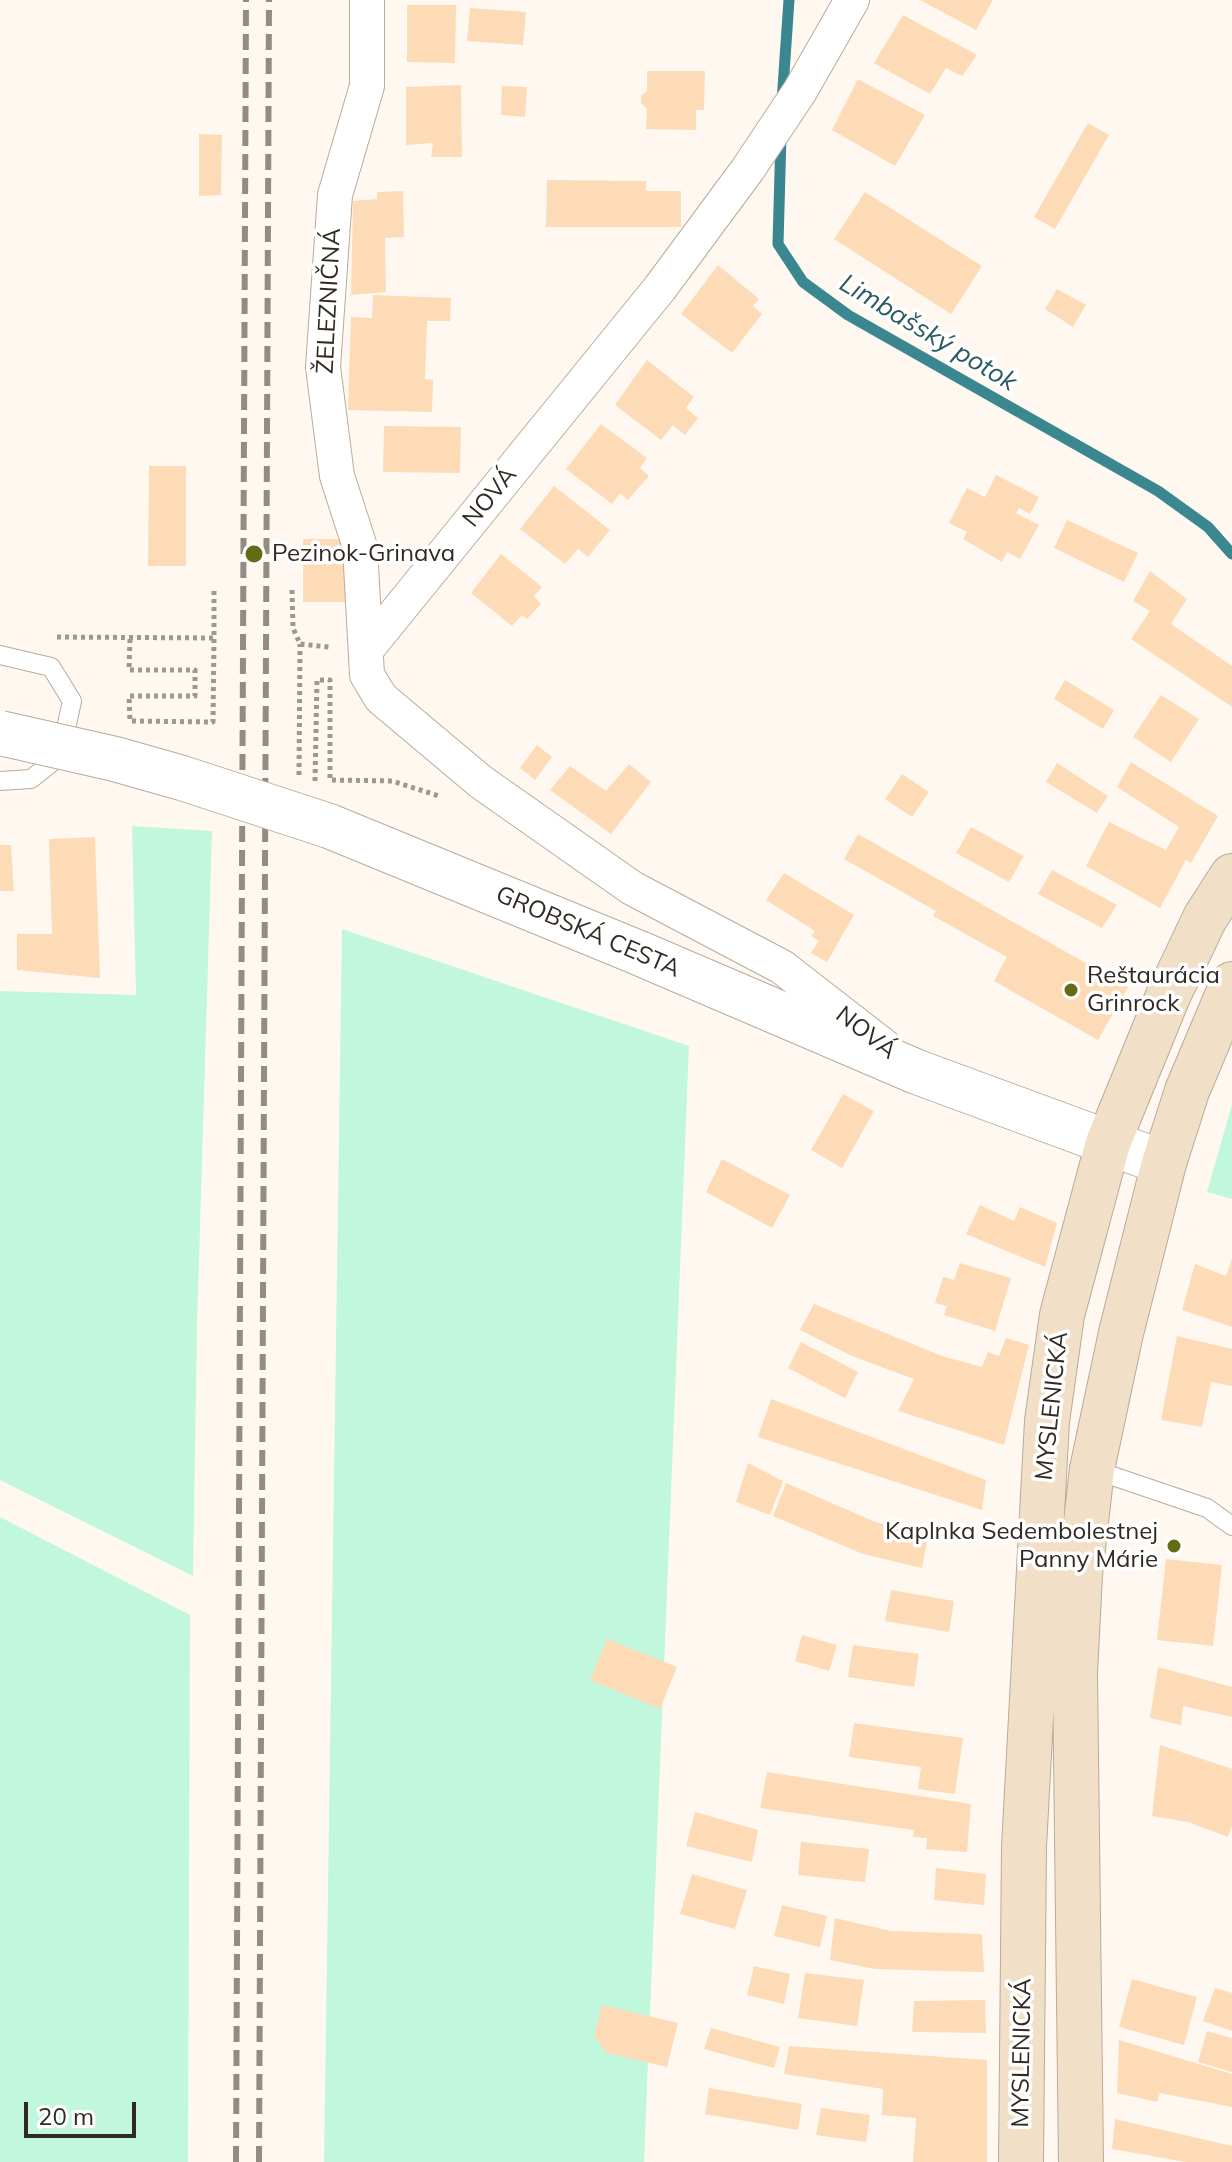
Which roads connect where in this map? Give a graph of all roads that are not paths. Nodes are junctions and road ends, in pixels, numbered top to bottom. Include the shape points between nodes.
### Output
1 (367, 0) edge
2 (852, 0) edge
3 (366, 650) junction
4 (0, 655) edge
5 (0, 733) edge
6 (0, 781) edge
7 (1232, 876) edge
8 (1232, 984) edge
9 (917, 1072) junction
10 (1108, 1143) junction
11 (1164, 1163) junction
12 (1092, 1469) junction
13 (1232, 1526) edge
14 (1021, 2162) edge
15 (1081, 2162) edge

1 - 3 street, ŽELEZNIČNÁ via 367,86 335,195 323,367 337,476 360,547
2 - 3 street, NOVÁ via 800,91 660,288
3 - 9 street, NOVÁ via 367,675 381,698 481,782 632,888 782,967
4 - 6 lane via 51,667 72,701 60,756 31,779
5 - 9 street, GROBSKÁ CESTA, bridge via 142,767 329,826
7 - 10 main road, MYSLENICKÁ via 1205,918 1168,996
8 - 11 main road, MYSLENICKÁ via 1187,1091
9 - 10 street, GROBSKÁ CESTA
10 - 11 street, GROBSKÁ CESTA
10 - 14 main road, MYSLENICKÁ via 1062,1315 1047,1421 1024,1847
11 - 12 main road, MYSLENICKÁ
12 - 13 lane via 1207,1508
12 - 15 main road, MYSLENICKÁ via 1075,1673

